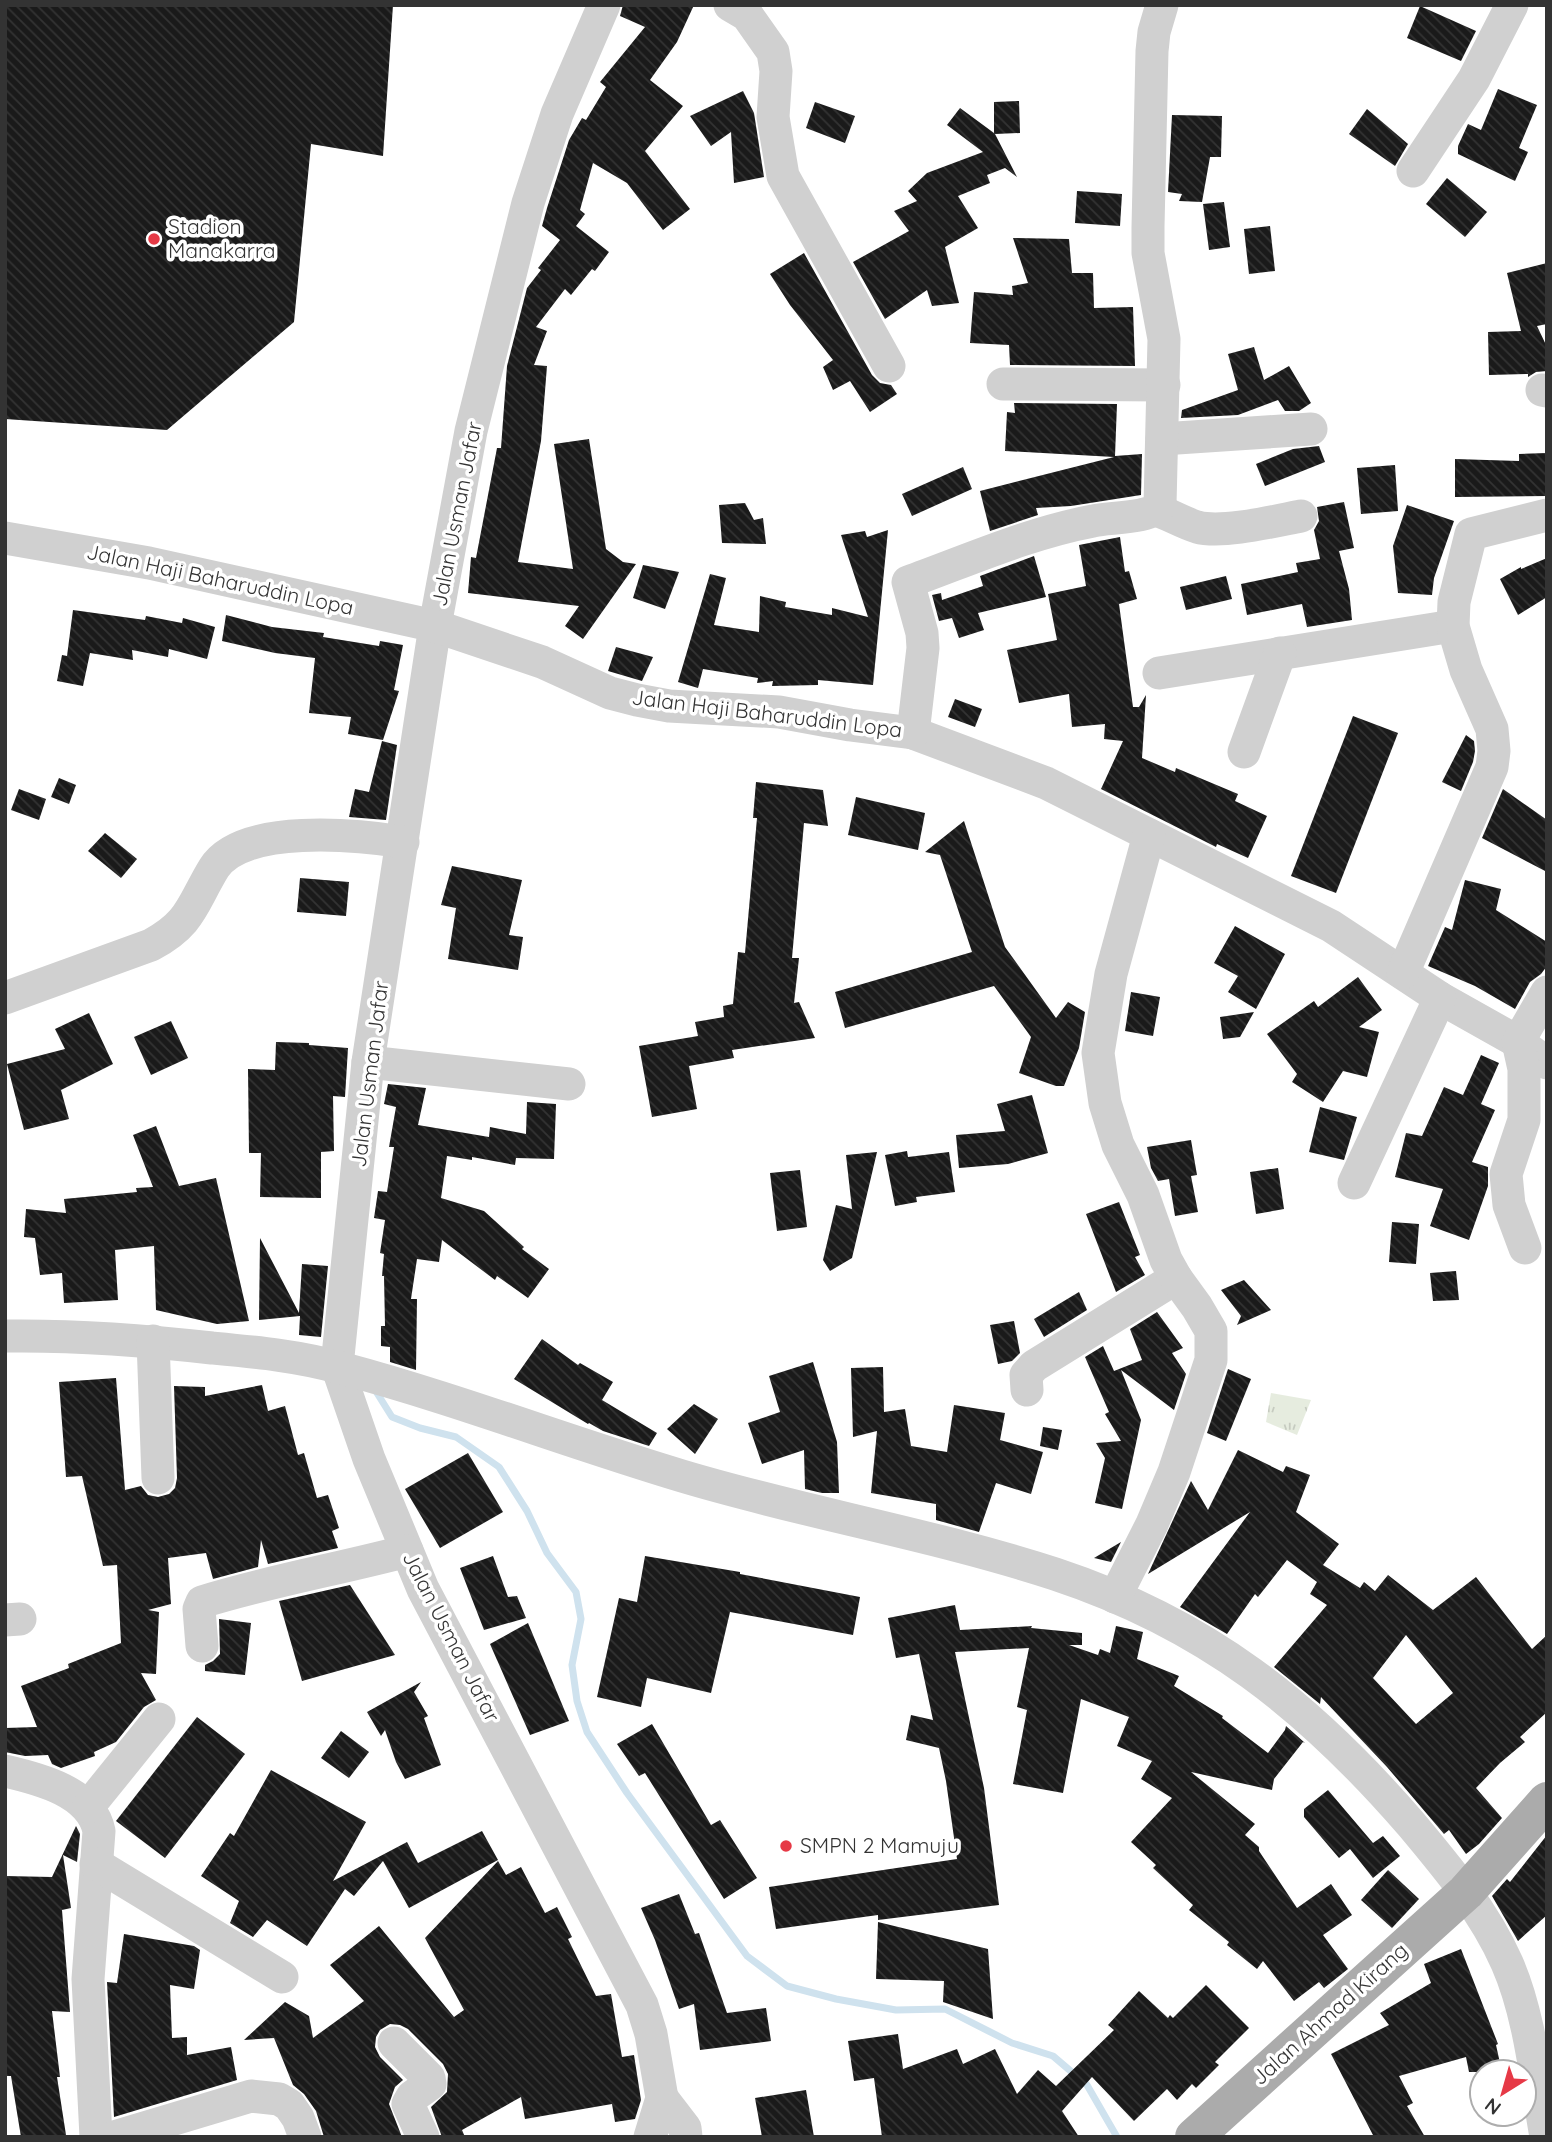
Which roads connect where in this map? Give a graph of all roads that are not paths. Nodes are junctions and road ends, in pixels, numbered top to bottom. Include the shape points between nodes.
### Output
1 (604, 5) edge
2 (730, 5) edge
3 (1162, 5) edge
4 (1512, 5) edge
5 (1413, 171) dead end
6 (889, 366) dead end
7 (1003, 384) dead end
8 (1164, 385) junction
9 (1311, 429) dead end
10 (1162, 439) junction
11 (1157, 509) junction
12 (1547, 515) edge
13 (1301, 516) dead end
14 (5, 538) edge
15 (435, 626) junction
16 (1453, 626) junction
17 (1280, 653) junction
18 (1159, 673) dead end
19 (913, 733) junction
20 (1244, 752) dead end
21 (1149, 835) junction
22 (403, 842) junction
23 (1403, 973) junction
24 (1547, 992) edge
25 (5, 998) edge
26 (1440, 998) junction
27 (1533, 1053) edge
28 (369, 1062) junction
29 (569, 1084) dead end
30 (1354, 1182) dead end
31 (1525, 1248) dead end
32 (1176, 1279) junction
33 (5, 1336) edge
34 (153, 1341) junction
35 (337, 1366) junction
36 (1027, 1390) dead end
37 (158, 1478) dead end
38 (407, 1551) junction
39 (1115, 1597) junction
40 (202, 1646) dead end
41 (159, 1719) dead end
42 (5, 1770) edge
43 (1547, 1801) edge
44 (88, 1807) junction
45 (96, 1864) junction
46 (1466, 1892) junction
47 (282, 1976) dead end
48 (394, 2043) dead end
49 (662, 2098) junction
50 (686, 2133) edge
51 (648, 2136) edge
52 (96, 2137) edge
53 (114, 2137) edge
54 (305, 2137) edge
55 (423, 2137) edge
56 (1194, 2137) edge
57 (1546, 2137) edge

1 - 15 street, Jalan Usman Jafar via 557,114 528,203 471,431
2 - 6 street via 747,15 773,52 773,117 783,176
3 - 8 street via 1152,51 1148,227 1150,264 1162,317
4 - 5 street via 1474,79
7 - 8 street
8 - 10 street
9 - 10 street
10 - 11 street
11 - 13 street via 1202,528
11 - 19 street via 1031,537 908,582 923,648
12 - 16 street via 1471,534 1454,602
14 - 15 street, Jalan Haji Baharuddin Lopa via 149,563
15 - 19 street, Jalan Haji Baharuddin Lopa via 637,700 779,712
15 - 22 street, Jalan Usman Jafar
16 - 17 street
16 - 23 street via 1465,670 1492,729 1492,767
17 - 18 street
17 - 20 street
19 - 21 street, Jalan Haji Baharuddin Lopa via 1046,783
21 - 23 street, Jalan Haji Baharuddin Lopa via 1331,926
21 - 32 street via 1111,974 1098,1053 1105,1103 1118,1145
22 - 25 street via 355,835 281,837 248,845 215,866 192,909 167,937
22 - 28 street, Jalan Usman Jafar
23 - 26 street, Jalan Haji Baharuddin Lopa
24 - 27 street
26 - 27 street, Jalan Haji Baharuddin Lopa
26 - 30 street
27 - 31 street via 1524,1069 1524,1120 1506,1174 1509,1205
28 - 29 street
28 - 35 street, Jalan Usman Jafar
32 - 36 street via 1029,1370
32 - 39 street via 1211,1331 1212,1360 1174,1472
33 - 34 street
34 - 35 street
34 - 37 street
35 - 38 street, Jalan Usman Jafar
35 - 39 street via 685,1477 957,1546
38 - 40 street via 202,1602
38 - 49 street, Jalan Usman Jafar via 642,2005
39 - 46 street via 1195,1636 1295,1705 1366,1774
41 - 44 street
42 - 44 street via 50,1785
43 - 46 main road, Jalan Ahmad Kirang
44 - 45 street via 99,1831
45 - 47 street
45 - 52 street via 88,1979
46 - 56 main road, Jalan Ahmad Kirang
46 - 57 street via 1497,1943 1516,1988
48 - 55 street via 429,2078 430,2084 408,2104
49 - 50 street
49 - 51 street
50 - 51 street
53 - 54 street via 251,2096 279,2099 289,2105

